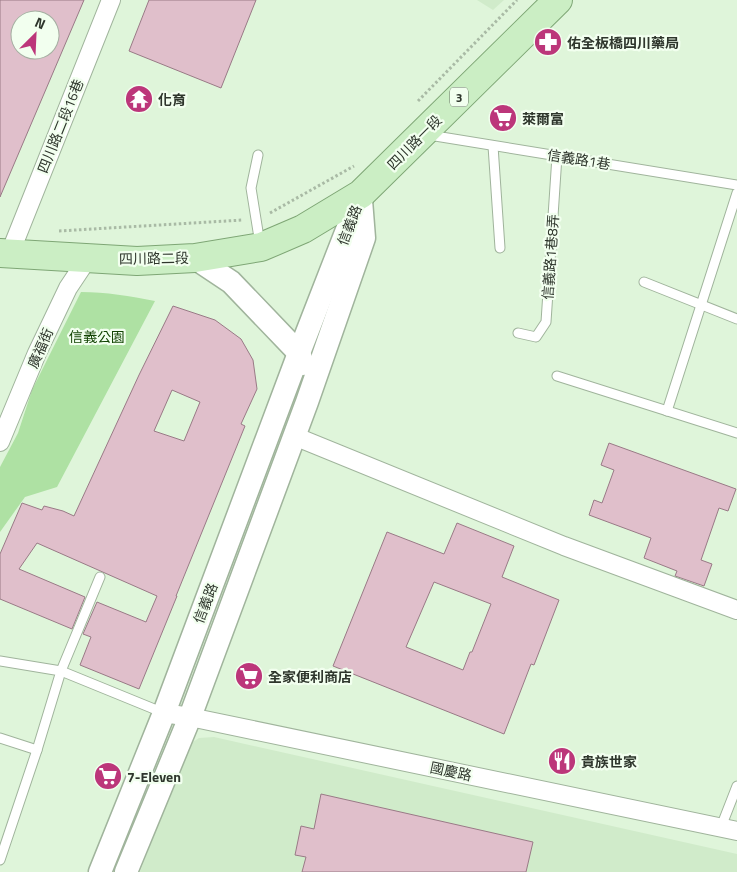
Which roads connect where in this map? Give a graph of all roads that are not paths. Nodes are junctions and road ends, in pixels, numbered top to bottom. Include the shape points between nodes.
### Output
1 (111, 0) edge
2 (558, 0) edge
3 (422, 134) junction
4 (493, 146) junction
5 (258, 155) dead end
6 (557, 156) junction
7 (737, 185) edge
8 (737, 193) edge
9 (361, 194) junction
10 (303, 230) joint
11 (9, 246) edge
12 (261, 247) junction
13 (500, 248) dead end
14 (88, 258) junction
15 (195, 258) junction
16 (644, 282) dead end
17 (701, 305) junction
18 (737, 319) edge
19 (518, 333) dead end
20 (299, 353) junction
21 (557, 376) dead end
22 (307, 402) junction
23 (667, 411) junction
24 (737, 433) edge
25 (294, 436) junction
26 (0, 442) edge
27 (100, 577) dead end
28 (737, 610) edge
29 (0, 661) edge
30 (61, 671) junction
31 (164, 713) junction
32 (190, 717) junction
33 (0, 738) edge
34 (37, 750) junction
35 (737, 786) edge
36 (729, 829) edge
37 (0, 860) edge
38 (100, 872) edge
39 (126, 872) edge

1 - 11 street, 四川路二段16巷
2 - 3 main road, 四川路一段 / 3
3 - 4 lane, 信義路1巷
3 - 9 main road, 四川路一段 / 3
4 - 6 lane, 信義路1巷
4 - 13 lane
5 - 12 lane via 251,188
6 - 7 lane, 信義路1巷
6 - 19 lane, 信義路1巷8弄 via 546,322 536,337
8 - 17 lane
9 - 10 main road, 四川路一段 / 3
9 - 20 street, 信義路
9 - 22 street, 信義路 via 364,238
10 - 12 main road, 四川路二段 / 3
11 - 14 main road, 四川路二段 / 3
12 - 15 main road, 四川路二段 / 3
14 - 15 main road, 四川路二段 / 3 via 138,261
14 - 26 street, 廣福街 via 56,312
15 - 20 street via 231,282
16 - 17 lane
17 - 18 lane
17 - 23 lane
20 - 22 street via 306,370
20 - 31 street, 信義路
21 - 23 lane
22 - 25 street, 信義路
23 - 24 lane
25 - 28 street via 564,546
25 - 32 street, 信義路
27 - 30 lane
29 - 30 lane
30 - 31 lane
30 - 34 lane
31 - 32 street, 國慶路
31 - 38 street, 信義路
32 - 36 street, 國慶路
32 - 39 street, 信義路
33 - 34 lane
34 - 37 lane
35 - 36 lane

